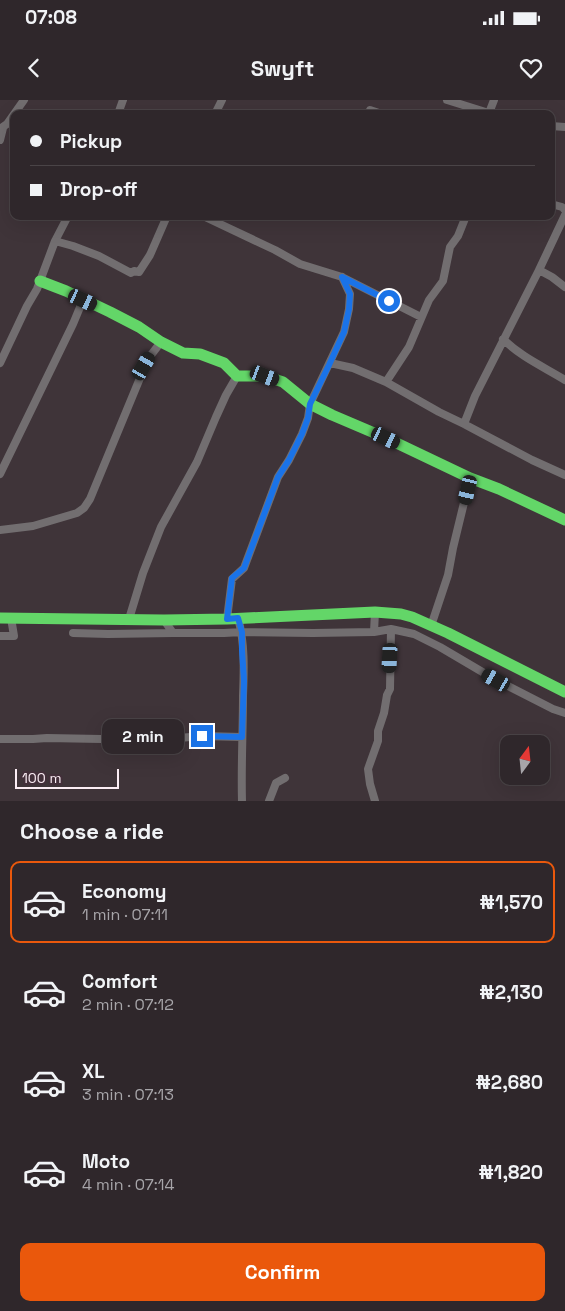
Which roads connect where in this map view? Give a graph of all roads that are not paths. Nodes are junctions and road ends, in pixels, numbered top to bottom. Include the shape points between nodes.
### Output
1 (447, 100) edge
2 (480, 110) edge
3 (10, 120) edge
4 (1, 129) edge
5 (0, 140) edge
6 (565, 215) edge
7 (66, 220) edge
8 (165, 220) edge
9 (211, 220) edge
10 (464, 220) edge
11 (55, 241) junction
12 (539, 270) junction
13 (342, 277) junction
14 (40, 281) junction
15 (565, 287) edge
16 (83, 300) junction
17 (421, 317) junction
18 (503, 339) junction
19 (161, 342) junction
20 (0, 363) edge
21 (330, 363) junction
22 (237, 376) junction
23 (565, 380) edge
24 (386, 382) junction
25 (310, 404) junction
26 (464, 424) junction
27 (0, 474) edge
28 (565, 476) edge
29 (470, 478) junction
30 (565, 520) edge
31 (0, 530) edge
32 (375, 612) junction
33 (6, 618) edge
34 (129, 619) junction
35 (232, 619) junction
36 (164, 620) junction
37 (431, 626) junction
38 (391, 630) junction
39 (73, 632) dead end
40 (242, 632) junction
41 (374, 632) junction
42 (173, 633) junction
43 (0, 636) edge
44 (565, 692) edge
45 (565, 713) edge
46 (242, 737) junction
47 (0, 740) edge
48 (286, 778) dead end
49 (242, 801) edge
50 (269, 801) edge
51 (376, 801) edge

1 - 2 street
3 - 4 street
4 - 5 street
6 - 12 street
7 - 11 street
8 - 11 street via 139,272 131,273 99,256
9 - 13 street via 300,264
10 - 17 street via 450,247 443,281
11 - 14 street
12 - 15 street
12 - 18 street
13 - 17 street
13 - 21 street via 350,294 349,309 344,332
14 - 16 street
14 - 20 street
16 - 19 street via 139,327
16 - 27 street
17 - 24 street via 409,347
18 - 23 street via 526,358
18 - 26 street
19 - 22 street via 183,353 200,354 224,363
19 - 31 street via 144,366 84,508 34,526
21 - 24 street via 353,368
21 - 25 street
22 - 25 street via 265,376 283,382
22 - 34 street via 198,462 161,528
24 - 26 street
25 - 29 street
25 - 35 street via 305,426 278,477 244,568 232,578
26 - 28 street
29 - 30 street
29 - 37 street via 448,575
32 - 35 street
32 - 37 street via 406,616
32 - 41 street
33 - 34 street
33 - 43 street via 14,636
34 - 36 street
35 - 36 street
35 - 40 street
36 - 42 street
37 - 44 street
38 - 41 street
38 - 45 street via 414,634 496,680
38 - 51 street via 390,689 368,769
39 - 42 street
40 - 41 street
40 - 42 street
40 - 46 street
46 - 47 street
46 - 49 street
48 - 50 street via 276,783

